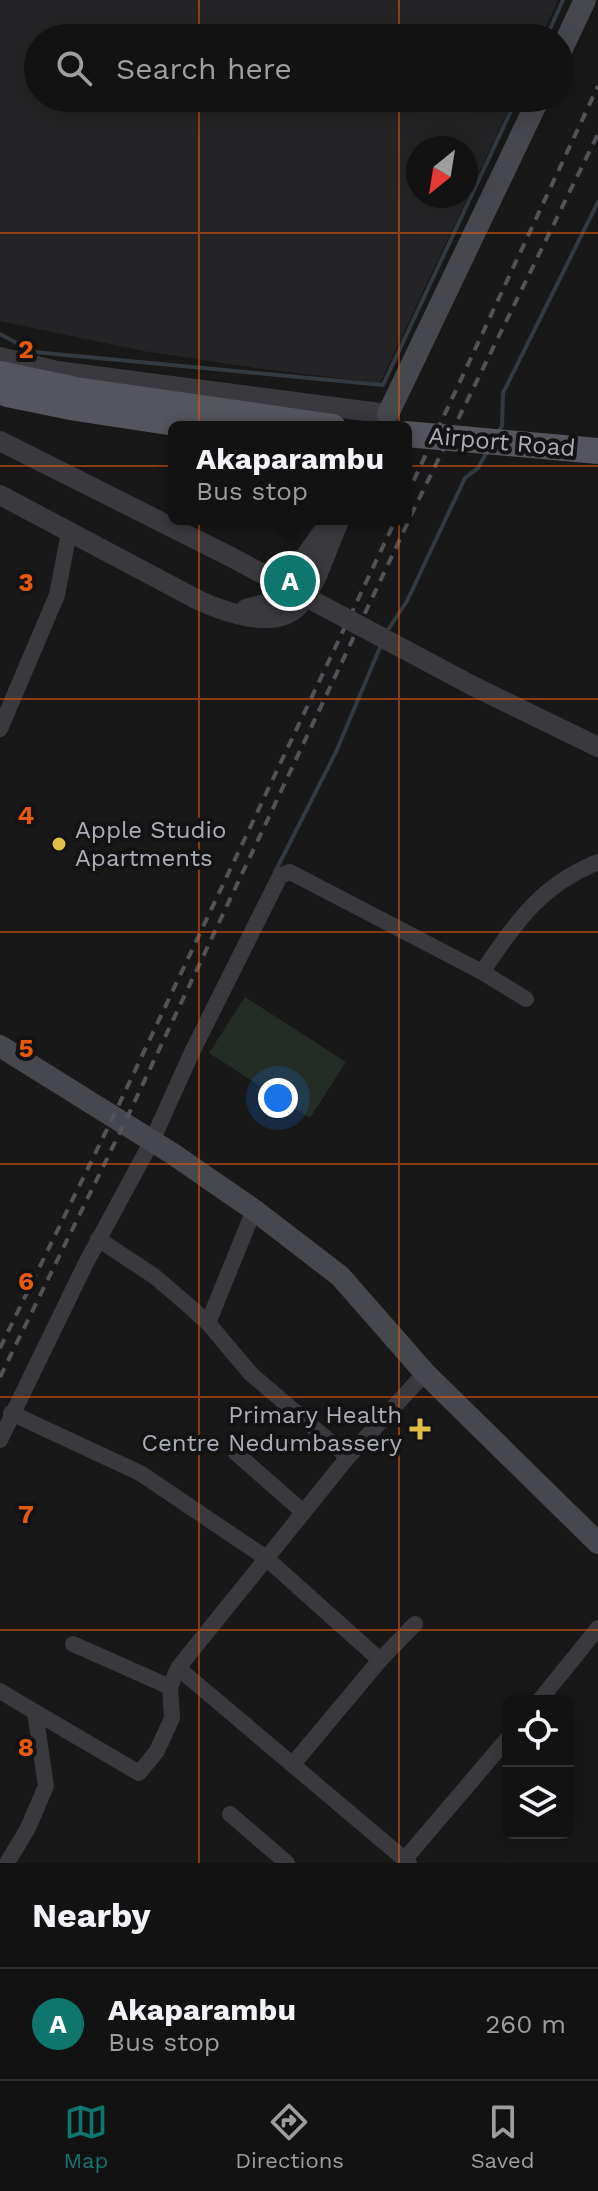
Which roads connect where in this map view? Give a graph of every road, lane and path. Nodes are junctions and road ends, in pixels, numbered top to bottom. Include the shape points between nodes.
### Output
1 (585, 0) edge
2 (574, 24) edge
3 (532, 112) edge
4 (0, 357) edge
5 (0, 374) edge
6 (0, 392) edge
7 (363, 419) edge
8 (385, 420) edge
9 (291, 421) edge
10 (168, 422) edge
11 (412, 435) edge
12 (0, 441) edge
13 (598, 451) edge
14 (412, 452) edge
15 (598, 466) edge
16 (0, 495) edge
17 (328, 525) edge
18 (336, 525) edge
19 (69, 532) junction
20 (324, 542) junction
21 (226, 613) junction
22 (0, 729) edge
23 (598, 747) edge
24 (598, 862) edge
25 (482, 972) junction
26 (526, 999) dead end
27 (0, 1046) edge
28 (152, 1141) junction
29 (254, 1210) junction
30 (98, 1239) junction
31 (208, 1323) junction
32 (425, 1373) junction
33 (11, 1413) junction
34 (0, 1440) edge
35 (236, 1453) dead end
36 (348, 1457) junction
37 (302, 1511) junction
38 (598, 1543) edge
39 (266, 1558) junction
40 (415, 1624) dead end
41 (598, 1628) edge
42 (73, 1644) dead end
43 (380, 1660) junction
44 (178, 1668) junction
45 (170, 1687) junction
46 (1, 1695) edge
47 (544, 1695) edge
48 (35, 1712) junction
49 (502, 1745) edge
50 (293, 1764) junction
51 (230, 1814) dead end
52 (407, 1861) edge
53 (7, 1863) edge
54 (287, 1863) edge

1 - 2 main road
3 - 8 main road
4 - 7 street via 57,371
5 - 9 main road
6 - 10 main road
7 - 8 street
11 - 13 main road, Airport Road, bridge
12 - 23 street, bridge
14 - 15 main road, Airport Road
16 - 19 street
17 - 20 street
18 - 20 street
19 - 21 street
19 - 22 street via 57,595
20 - 21 street via 268,603
20 - 21 street via 312,585 289,613
24 - 25 street via 534,902
25 - 26 street
25 - 28 street via 285,873
27 - 28 main road
28 - 29 main road
28 - 30 street
29 - 31 street
29 - 32 main road via 340,1276
30 - 31 street via 154,1276
30 - 33 street
31 - 36 street via 251,1374
32 - 36 street
32 - 38 main road
33 - 34 street
33 - 39 street via 140,1473
35 - 37 street
36 - 37 street
37 - 39 street
39 - 43 street
39 - 44 street
40 - 43 street
41 - 47 street
42 - 45 street
43 - 50 street
44 - 45 street
44 - 50 street
45 - 48 street via 172,1718 157,1751 139,1773
46 - 48 street
48 - 53 street via 46,1786
49 - 52 street
50 - 52 street
51 - 54 street

